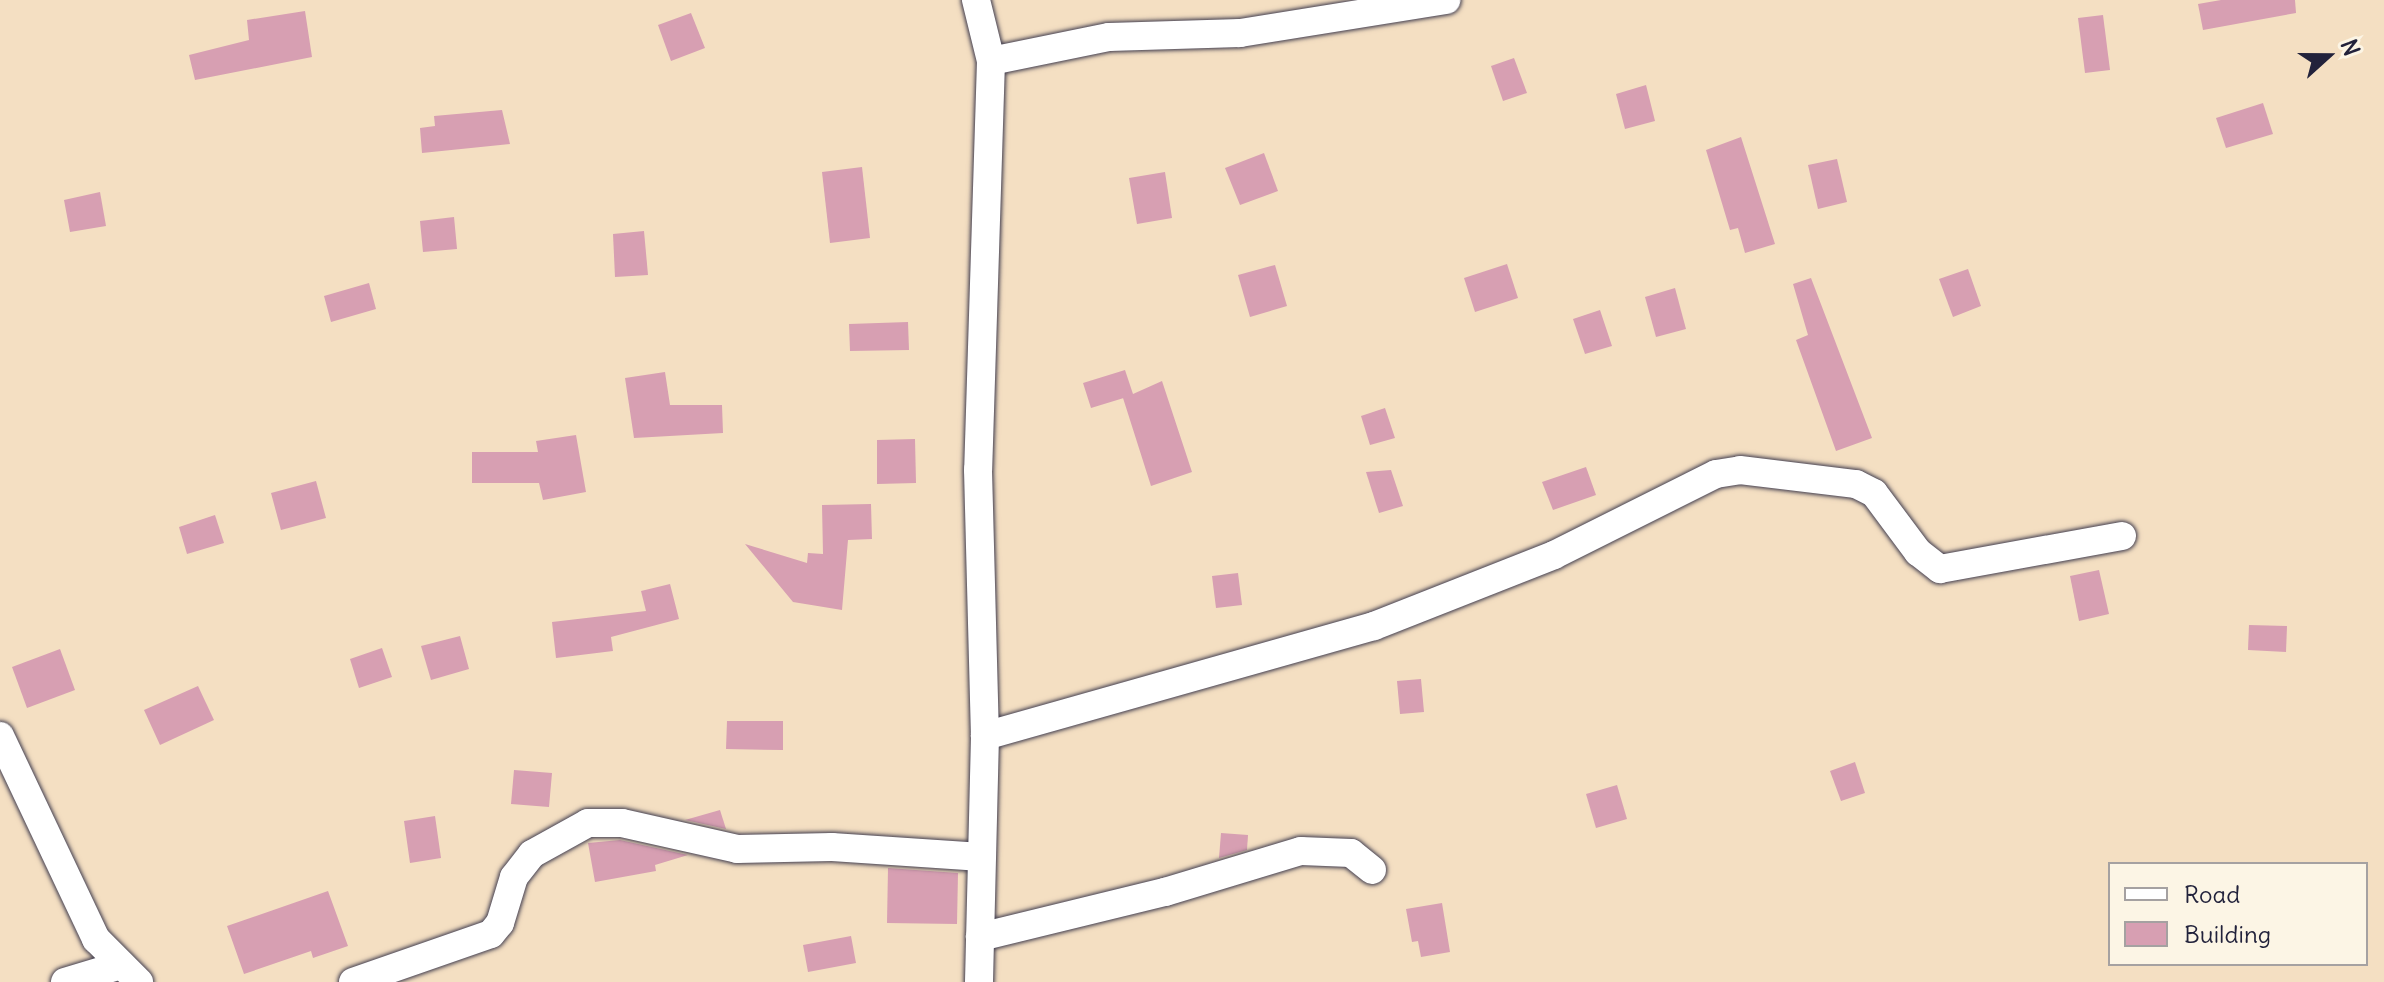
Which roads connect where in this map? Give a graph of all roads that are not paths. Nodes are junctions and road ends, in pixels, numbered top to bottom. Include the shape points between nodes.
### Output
1 (976, 0) edge
2 (1446, 0) edge
3 (991, 61) junction
4 (2122, 536) dead end
5 (985, 736) junction
6 (2, 747) edge
7 (982, 857) junction
8 (1372, 870) dead end
9 (980, 937) junction
10 (130, 974) edge
11 (65, 982) edge
12 (353, 982) edge
13 (979, 982) edge

1 - 3 street
2 - 3 street via 1240,33 1109,37
3 - 5 street via 978,470
4 - 5 street via 1940,569 1927,562 1874,493 1856,484 1740,470 1716,474 1554,555 1374,626
5 - 7 street
6 - 10 street via 96,939
7 - 9 street
7 - 12 street via 832,847 737,849 622,823 588,823 532,854 514,877 500,923 491,934
8 - 9 street via 1351,853 1301,851 1165,892
9 - 13 street
10 - 11 street

